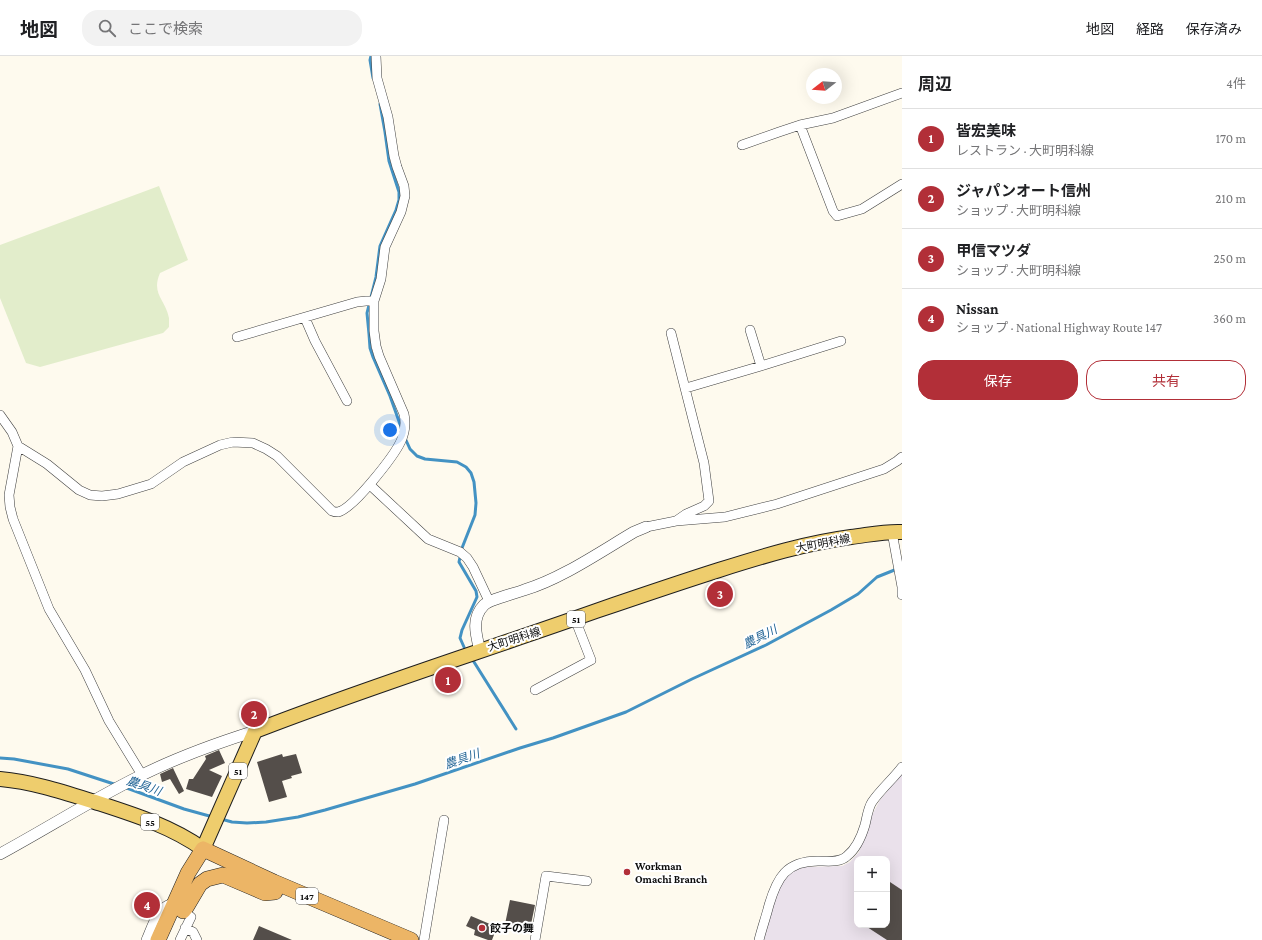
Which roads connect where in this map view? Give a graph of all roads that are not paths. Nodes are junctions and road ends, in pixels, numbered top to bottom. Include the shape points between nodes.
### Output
1 (376, 56) edge
2 (902, 93) edge
3 (800, 125) junction
4 (742, 145) dead end
5 (902, 184) edge
6 (374, 302) junction
7 (306, 318) junction
8 (750, 330) dead end
9 (671, 333) dead end
10 (237, 337) dead end
11 (841, 341) dead end
12 (761, 366) junction
13 (686, 388) junction
14 (347, 401) dead end
15 (0, 415) edge
16 (18, 446) junction
17 (902, 457) edge
18 (370, 485) junction
19 (676, 521) junction
20 (646, 527) joint
21 (897, 532) edge
22 (902, 587) edge
23 (902, 595) edge
24 (489, 601) junction
25 (575, 619) junction
26 (480, 651) junction
27 (535, 690) dead end
28 (255, 730) junction
29 (902, 767) edge
30 (142, 775) junction
31 (0, 779) edge
32 (99, 798) junction
33 (444, 820) dead end
34 (203, 849) junction
35 (0, 854) edge
36 (587, 881) dead end
37 (275, 892) junction
38 (178, 909) junction
39 (185, 928) junction
40 (146, 940) edge
41 (158, 940) edge
42 (170, 940) edge
43 (180, 940) edge
44 (197, 940) edge
45 (386, 940) edge
46 (411, 940) edge
47 (424, 940) edge
48 (535, 940) edge
49 (759, 940) edge

1 - 6 street via 377,78 405,196 386,247
2 - 3 street via 833,118
3 - 4 street
3 - 5 street via 837,216 862,209
6 - 7 street via 357,302
6 - 18 street via 376,346 406,422 400,442
7 - 10 street
7 - 14 street via 315,341
8 - 12 street
9 - 13 street
11 - 12 street
12 - 13 street
13 - 19 street via 704,463 709,501
15 - 16 street
16 - 18 street via 48,464 78,490 90,495 118,494 151,484 191,458 233,442 253,443 277,456 332,511 339,512 347,507
16 - 30 street via 9,495 13,519 50,609 85,670 109,721
17 - 19 street via 884,469 777,504 725,517
18 - 24 street via 428,540 460,552 467,558
19 - 20 street
20 - 24 street via 546,582
21 - 22 street via 897,560
21 - 25 main road, 大町明科線 / 51 via 805,545 769,554
22 - 23 street
24 - 26 street via 477,615 475,631
25 - 26 main road, 大町明科線 / 51
25 - 27 street via 591,660
26 - 28 main road, 大町明科線 / 51
28 - 30 street via 203,748
28 - 34 main road, 51
29 - 49 street via 872,802 865,827 847,857 840,860 800,863 778,881
30 - 32 street
31 - 32 main road, 55
32 - 34 main road, 55 via 116,808 174,831
32 - 35 street
33 - 47 street
34 - 37 highway, 147 via 227,870
34 - 38 highway, 147 via 188,873
34 - 46 highway, 147
36 - 48 street via 546,876
37 - 38 highway, 147 via 265,893 223,875 207,879 200,884 187,906
37 - 45 highway, 147
38 - 39 street via 191,917
38 - 40 street via 170,904 159,911
38 - 41 highway, 147
38 - 42 highway, 147
39 - 43 street
39 - 44 street via 192,932

